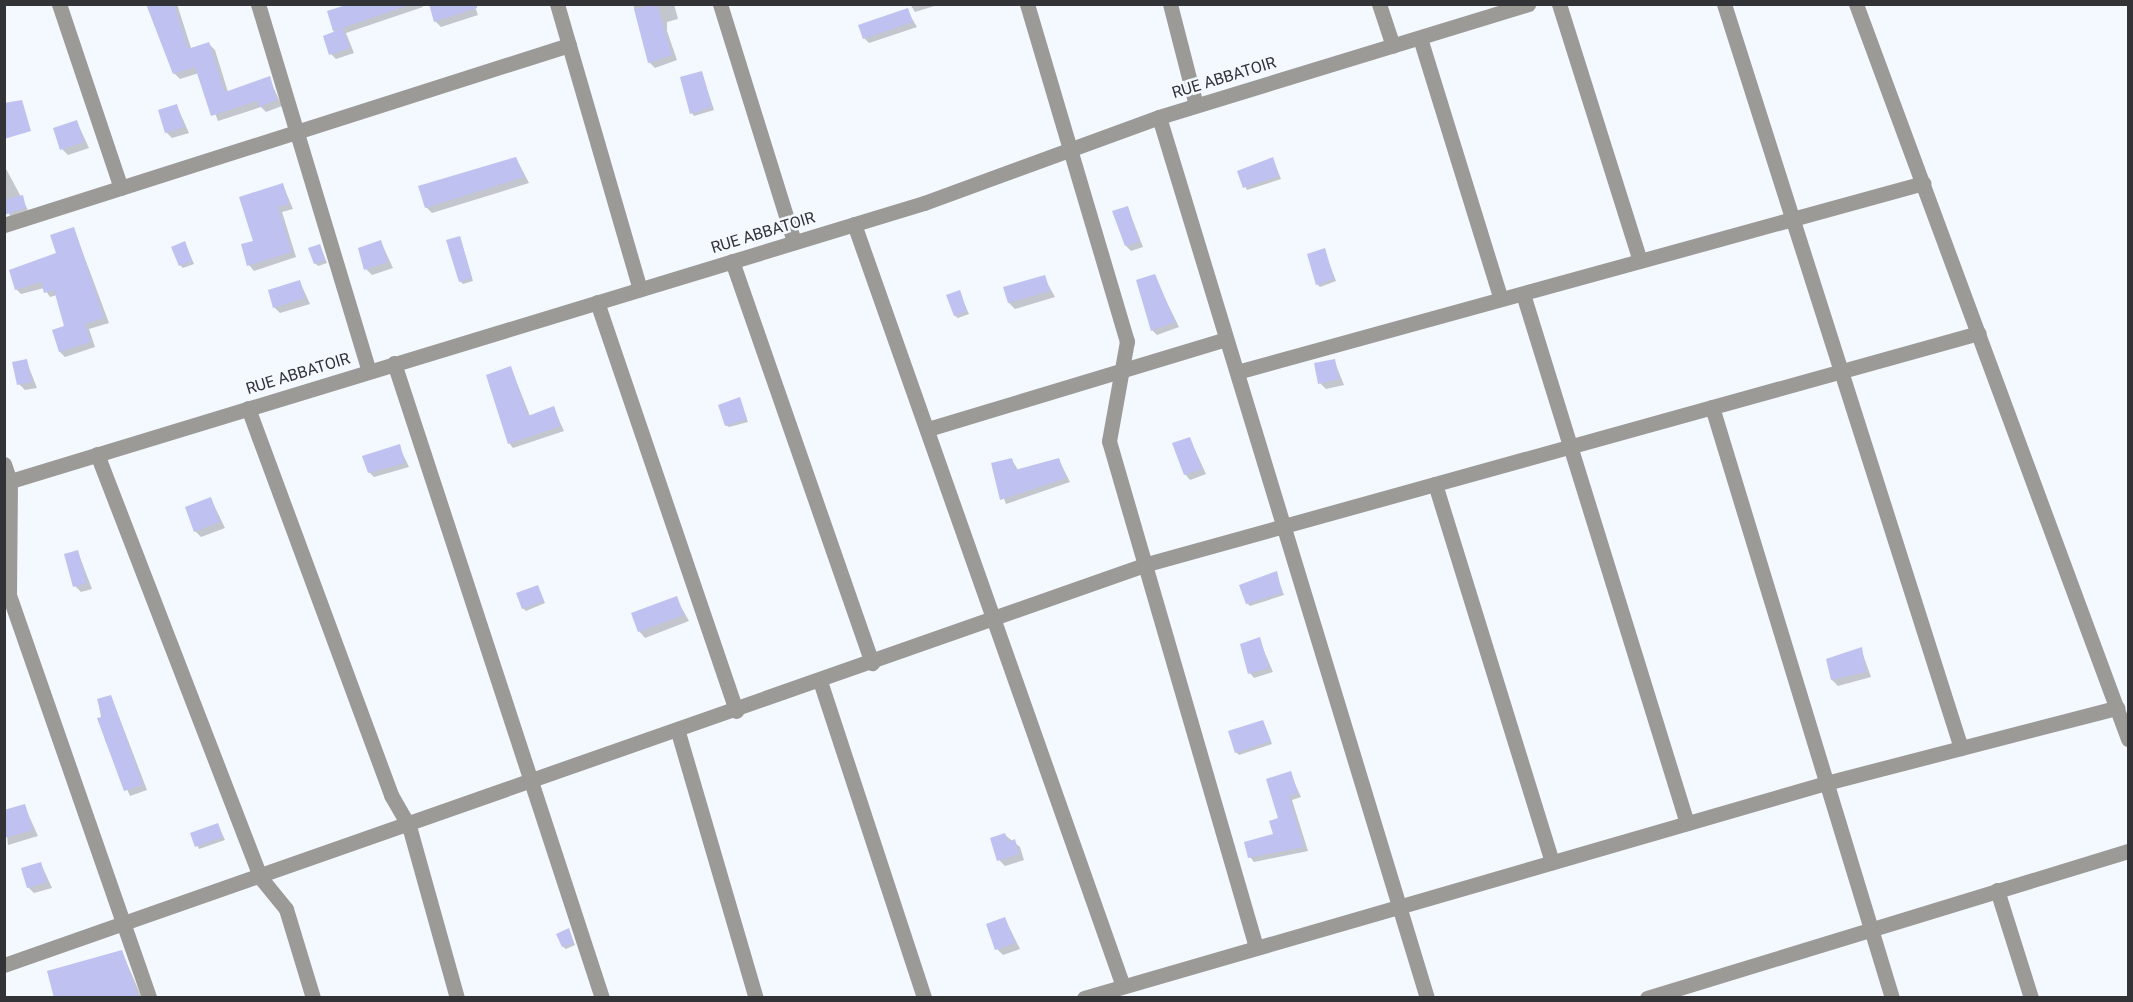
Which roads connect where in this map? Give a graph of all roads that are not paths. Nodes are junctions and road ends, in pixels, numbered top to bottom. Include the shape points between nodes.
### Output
1 (59, 4) edge
2 (258, 4) edge
3 (557, 4) edge
4 (720, 4) edge
5 (1027, 4) edge
6 (1170, 4) edge
7 (1379, 4) edge
8 (1528, 4) edge
9 (1559, 4) edge
10 (1724, 4) edge
11 (1856, 4) edge
12 (1496, 9) edge
13 (1420, 38) junction
14 (569, 45) junction
15 (1393, 46) junction
16 (1196, 105) junction
17 (1160, 117) junction
18 (297, 132) junction
19 (1072, 149) junction
20 (1923, 183) junction
21 (121, 188) junction
22 (1792, 219) junction
23 (854, 224) junction
24 (4, 225) edge
25 (794, 242) junction
26 (732, 261) junction
27 (1640, 261) junction
28 (639, 289) junction
29 (1523, 294) junction
30 (1501, 299) junction
31 (597, 302) junction
32 (1979, 333) junction
33 (1227, 339) junction
34 (394, 363) junction
35 (1122, 370) junction
36 (369, 371) junction
37 (1841, 371) junction
38 (1237, 372) junction
39 (1712, 407) junction
40 (248, 408) junction
41 (928, 429) junction
42 (1570, 447) junction
43 (97, 454) junction
44 (4, 464) edge
45 (7, 482) edge
46 (1435, 484) junction
47 (1284, 527) junction
48 (1147, 564) junction
49 (996, 619) junction
50 (872, 663) junction
51 (820, 681) junction
52 (2117, 708) junction
53 (736, 711) junction
54 (678, 732) junction
55 (2128, 739) edge
56 (1961, 748) junction
57 (1826, 783) junction
58 (532, 784) junction
59 (1687, 823) junction
60 (409, 826) junction
61 (2128, 850) edge
62 (1552, 862) junction
63 (260, 877) junction
64 (1997, 890) junction
65 (1399, 906) junction
66 (125, 924) junction
67 (1870, 927) junction
68 (1256, 948) junction
69 (4, 965) edge
70 (1123, 986) junction
71 (149, 998) edge
72 (313, 998) edge
73 (457, 998) edge
74 (602, 998) edge
75 (756, 998) edge
76 (924, 998) edge
77 (1084, 998) edge
78 (1426, 998) edge
79 (1647, 998) edge
80 (1892, 998) edge
81 (2031, 998) edge

1 - 21 street
2 - 18 street
3 - 14 street
4 - 25 street
5 - 19 street
6 - 16 street
7 - 15 street
8 - 12 street, RUE ABBATOIR
9 - 27 street
10 - 22 street
11 - 20 street
12 - 13 street, RUE ABBATOIR
13 - 15 street, RUE ABBATOIR
13 - 30 street
14 - 18 street
14 - 28 street
15 - 16 street, RUE ABBATOIR
16 - 17 street, RUE ABBATOIR
17 - 19 street, RUE ABBATOIR
17 - 33 street
18 - 21 street
18 - 36 street
19 - 23 street, RUE ABBATOIR
19 - 35 street via 1127,341
20 - 22 street
20 - 32 street
21 - 24 street
22 - 27 street
22 - 37 street
23 - 25 street, RUE ABBATOIR
23 - 41 street
25 - 26 street, RUE ABBATOIR
26 - 28 street, RUE ABBATOIR
26 - 50 street
27 - 29 street
28 - 31 street, RUE ABBATOIR
29 - 30 street
29 - 42 street
30 - 38 street
31 - 34 street, RUE ABBATOIR
31 - 53 street
32 - 37 street
32 - 52 street
33 - 35 street
33 - 38 street
34 - 36 street, RUE ABBATOIR
34 - 58 street
35 - 41 street
35 - 48 street via 1109,441
36 - 40 street, RUE ABBATOIR
37 - 39 street
37 - 56 street
38 - 47 street
39 - 42 street
39 - 57 street
40 - 43 street, RUE ABBATOIR
40 - 60 street via 391,795
41 - 49 street
42 - 46 street
42 - 59 street
43 - 45 street, RUE ABBATOIR
43 - 63 street
44 - 45 street
45 - 66 street via 9,595
46 - 47 street
46 - 62 street
47 - 48 street
47 - 65 street
48 - 49 street
48 - 68 street
49 - 50 street
49 - 70 street
50 - 51 street
51 - 53 street
51 - 76 street
52 - 55 street
52 - 56 street
53 - 54 street
54 - 58 street
54 - 75 street
56 - 57 street
57 - 59 street
57 - 67 street
58 - 60 street
58 - 74 street
59 - 62 street
60 - 63 street
60 - 73 street
61 - 64 street
62 - 65 street
63 - 66 street
63 - 72 street via 286,909
64 - 67 street
64 - 81 street
65 - 68 street
65 - 78 street
66 - 69 street
66 - 71 street
67 - 79 street
67 - 80 street
68 - 70 street
70 - 77 street

